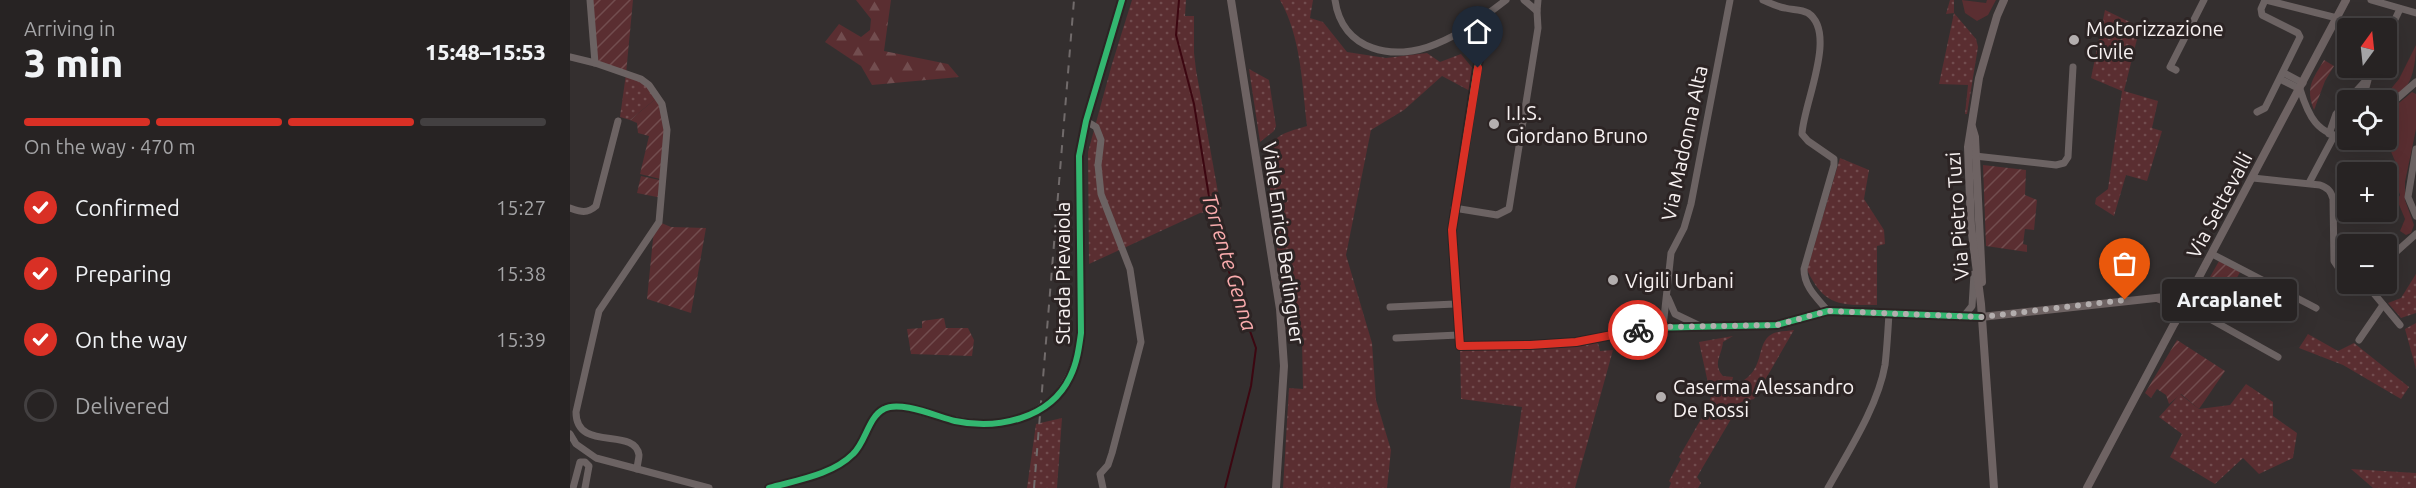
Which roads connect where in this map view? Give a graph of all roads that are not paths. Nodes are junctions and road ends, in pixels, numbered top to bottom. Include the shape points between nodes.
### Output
1 (590, 0) edge
2 (1122, 0) edge
3 (1335, 0) edge
4 (1506, 0) edge
5 (1524, 0) edge
6 (1538, 0) edge
7 (1730, 0) edge
8 (1763, 0) edge
9 (2004, 0) edge
10 (2204, 0) edge
11 (2266, 0) edge
12 (2346, 0) edge
13 (2371, 0) edge
14 (1232, 1) edge
15 (2400, 9) junction
16 (1537, 11) junction
17 (2416, 13) edge
18 (1486, 15) junction
19 (2337, 18) junction
20 (2396, 18) edge
21 (570, 57) edge
22 (595, 63) junction
23 (2073, 67) dead end
24 (2176, 69) dead end
25 (2282, 76) junction
26 (2368, 78) joint
27 (2416, 82) edge
28 (2302, 86) junction
29 (2358, 90) edge
30 (2365, 90) edge
31 (2397, 98) edge
32 (2292, 103) junction
33 (2257, 112) dead end
34 (2307, 112) junction
35 (2337, 113) edge
36 (618, 121) dead end
37 (1086, 121) junction
38 (1972, 127) junction
39 (2332, 135) junction
40 (2337, 136) edge
41 (2416, 149) edge
42 (1975, 156) junction
43 (2253, 178) junction
44 (2309, 183) junction
45 (570, 208) edge
46 (1454, 208) junction
47 (2416, 216) edge
48 (2416, 234) edge
49 (2397, 251) edge
50 (2212, 254) junction
51 (2337, 266) edge
52 (1975, 267) junction
53 (2192, 290) junction
54 (1667, 292) junction
55 (2377, 294) edge
56 (2154, 297) junction
57 (1982, 300) junction
58 (1455, 304) junction
59 (2185, 305) junction
60 (2383, 305) junction
61 (1390, 307) dead end
62 (2316, 308) dead end
63 (1828, 311) junction
64 (1889, 314) junction
65 (2004, 314) junction
66 (1964, 316) junction
67 (1981, 317) junction
68 (2175, 323) junction
69 (2400, 325) dead end
70 (1703, 326) junction
71 (1663, 327) junction
72 (1458, 335) junction
73 (1983, 337) junction
74 (1396, 338) dead end
75 (2359, 340) dead end
76 (2278, 357) dead end
77 (570, 434) edge
78 (637, 469) junction
79 (690, 487) edge
80 (573, 488) edge
81 (585, 488) edge
82 (708, 488) edge
83 (769, 488) edge
84 (1103, 488) edge
85 (1276, 488) edge
86 (1828, 488) edge
87 (1994, 488) edge
88 (2087, 488) edge

1 - 22 street
2 - 37 street, Strada Pievaiola
3 - 18 street via 1346,30 1355,40 1403,52 1435,45
4 - 18 street
5 - 16 street
6 - 16 street
7 - 54 street, Via Madonna Alta via 1691,204 1671,253
8 - 63 street via 1778,7 1806,11 1817,26 1820,58 1802,134 1834,159 1834,165 1804,276
9 - 38 main road, Via Pietro Tuzi via 1979,78
10 - 24 street via 2170,66
11 - 19 street
11 - 25 street via 2262,15 2300,37
12 - 19 main road, Via Settevalli
13 - 15 street
14 - 85 main road, Viale Enrico Berlinguer via 1280,309 1284,366
15 - 17 street
15 - 20 street
16 - 46 street via 1538,28 1509,209 1497,215
18 - 46 street via 1488,26
19 - 28 main road, Via Settevalli
21 - 22 street
22 - 78 street via 649,85 662,104 667,124 659,222 599,311 576,412 579,424 590,434 625,440 635,448 639,455
23 - 42 street via 2068,157 2064,163
25 - 28 street
25 - 33 street via 2265,108
26 - 29 street
26 - 30 street
27 - 31 street
28 - 32 main road, Via Settevalli
28 - 34 street
32 - 34 street
32 - 43 main road, Via Settevalli
34 - 39 street via 2315,125
35 - 39 street
36 - 45 street via 596,206 583,212
37 - 83 street, Strada Pievaiola, bridge via 1078,174 1081,333 1070,379 1055,399 1032,414 1005,423 957,421 904,407 884,409 854,454 826,471
37 - 84 street via 1099,133 1101,194 1126,258 1141,342 1112,453 1100,474
38 - 42 main road, Via Pietro Tuzi
38 - 52 main road, Via Pietro Tuzi via 1968,147
39 - 40 street
39 - 44 street
41 - 47 street via 2408,197
42 - 57 main road, Via Pietro Tuzi
43 - 44 street
43 - 50 main road, Via Settevalli
44 - 51 street via 2331,191
46 - 58 street
48 - 49 street
50 - 53 main road, Via Settevalli
50 - 62 street
52 - 57 main road, Via Pietro Tuzi
52 - 66 street via 1974,298
53 - 56 main road
53 - 59 main road, Via Settevalli
54 - 70 street via 1675,314
54 - 71 street, Via Madonna Alta
55 - 60 street
56 - 65 main road
56 - 68 main road via 2172,305
57 - 65 main road via 1990,309
57 - 67 main road, Via Pietro Tuzi
58 - 61 street
58 - 72 street
59 - 68 main road, Via Settevalli
59 - 76 street
60 - 69 street
60 - 75 street
63 - 64 street
63 - 70 street via 1777,325
64 - 66 street
64 - 86 street via 1885,365 1878,390
65 - 67 main road
65 - 73 main road via 1988,322
66 - 67 street
67 - 73 main road, Via Pietro Tuzi
68 - 88 main road, Via Settevalli
70 - 71 street
71 - 72 street via 1576,342 1530,345 1460,346
72 - 74 street
73 - 87 main road, Via Pietro Tuzi
77 - 78 street via 585,453
78 - 79 street
79 - 82 street
80 - 81 street via 580,462 589,466

